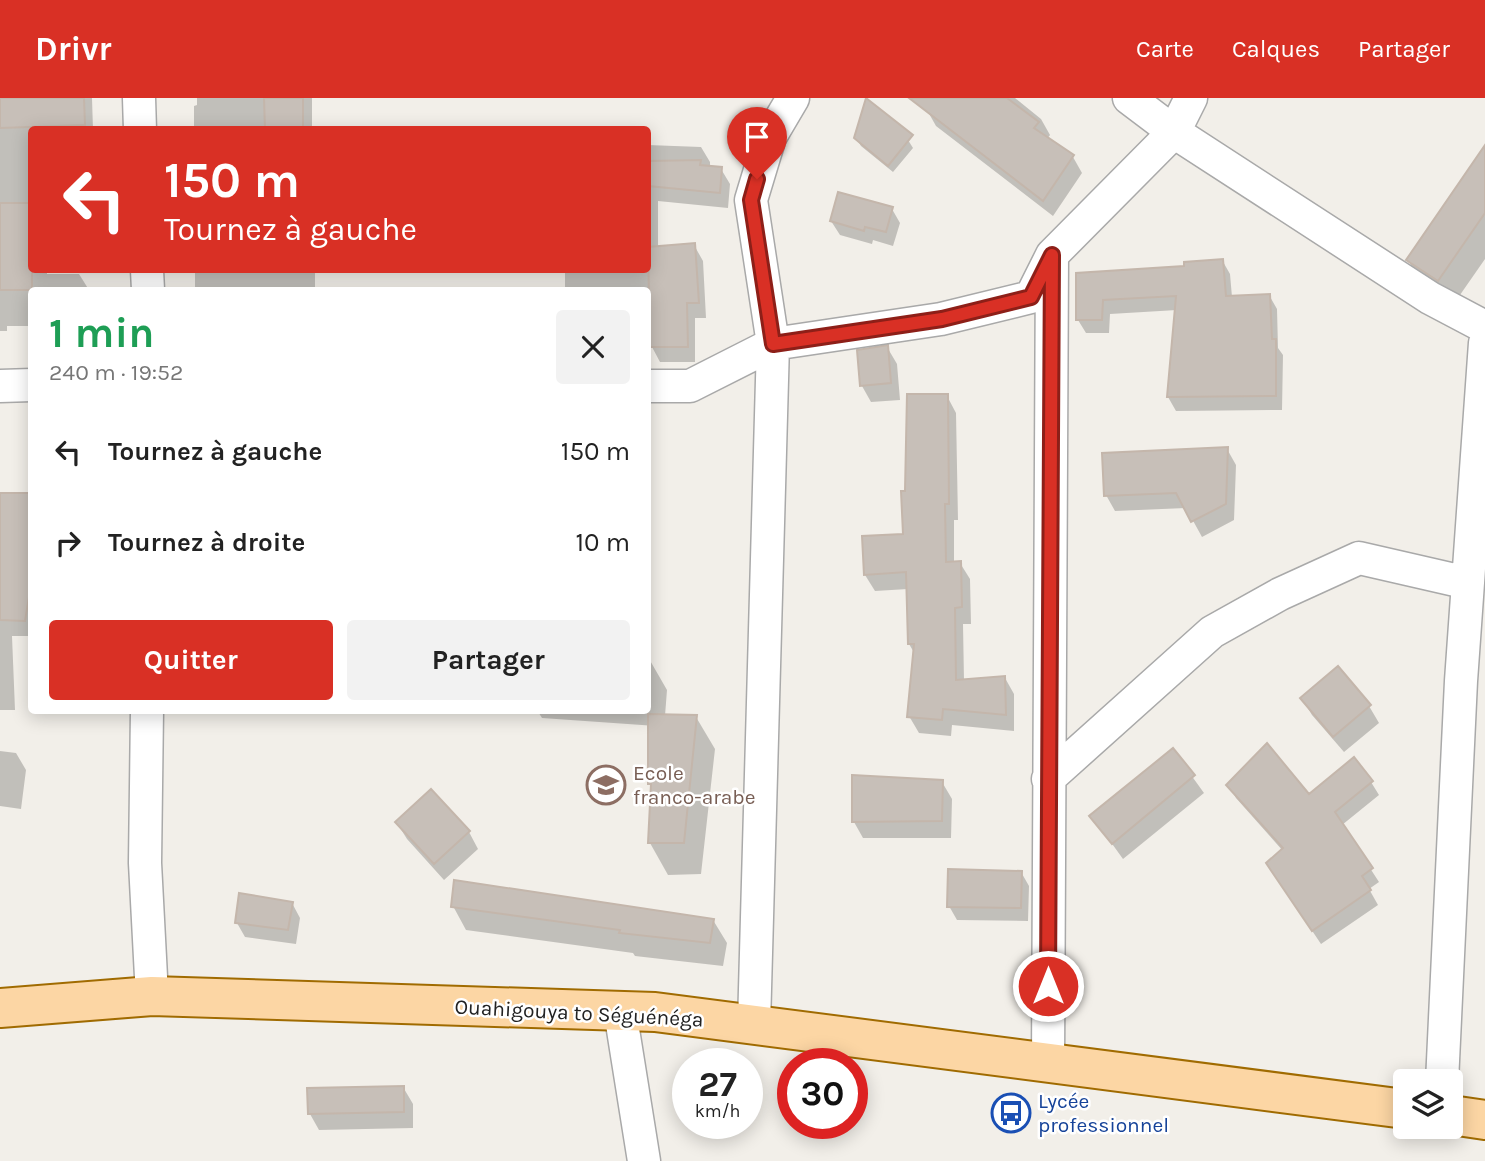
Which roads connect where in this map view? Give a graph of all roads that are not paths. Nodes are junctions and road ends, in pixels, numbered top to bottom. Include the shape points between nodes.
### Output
1 (139, 98) edge
2 (793, 98) edge
3 (1129, 98) edge
4 (1191, 98) edge
5 (140, 126) edge
6 (1174, 132) junction
7 (1052, 255) junction
8 (1485, 327) edge
9 (1485, 343) edge
10 (773, 344) junction
11 (28, 385) edge
12 (0, 386) edge
13 (651, 386) edge
14 (1468, 583) junction
15 (147, 714) edge
16 (1048, 779) junction
17 (152, 996) junction
18 (0, 1008) edge
19 (620, 1011) junction
20 (754, 1025) junction
21 (1048, 1063) junction
22 (1443, 1069) edge
23 (1393, 1107) edge
24 (1463, 1116) edge
25 (1485, 1119) edge
26 (644, 1161) edge

1 - 5 street
2 - 10 street via 770,137 751,200
3 - 6 street
4 - 6 street
6 - 7 street
6 - 8 street via 1430,298
7 - 10 street via 1031,297 942,319
7 - 16 street
9 - 14 street
10 - 13 street via 690,386
10 - 20 street
11 - 12 street
14 - 16 street via 1359,558 1280,594 1212,632
14 - 22 street
15 - 17 street via 145,863
16 - 21 street
17 - 18 main road, Ouahigouya to Séguénéga
17 - 19 main road, Ouahigouya to Séguénéga
19 - 20 main road, Ouahigouya to Séguénéga
19 - 26 street
20 - 21 main road, Ouahigouya to Séguénéga
21 - 23 main road, Ouahigouya to Séguénéga
24 - 25 main road

